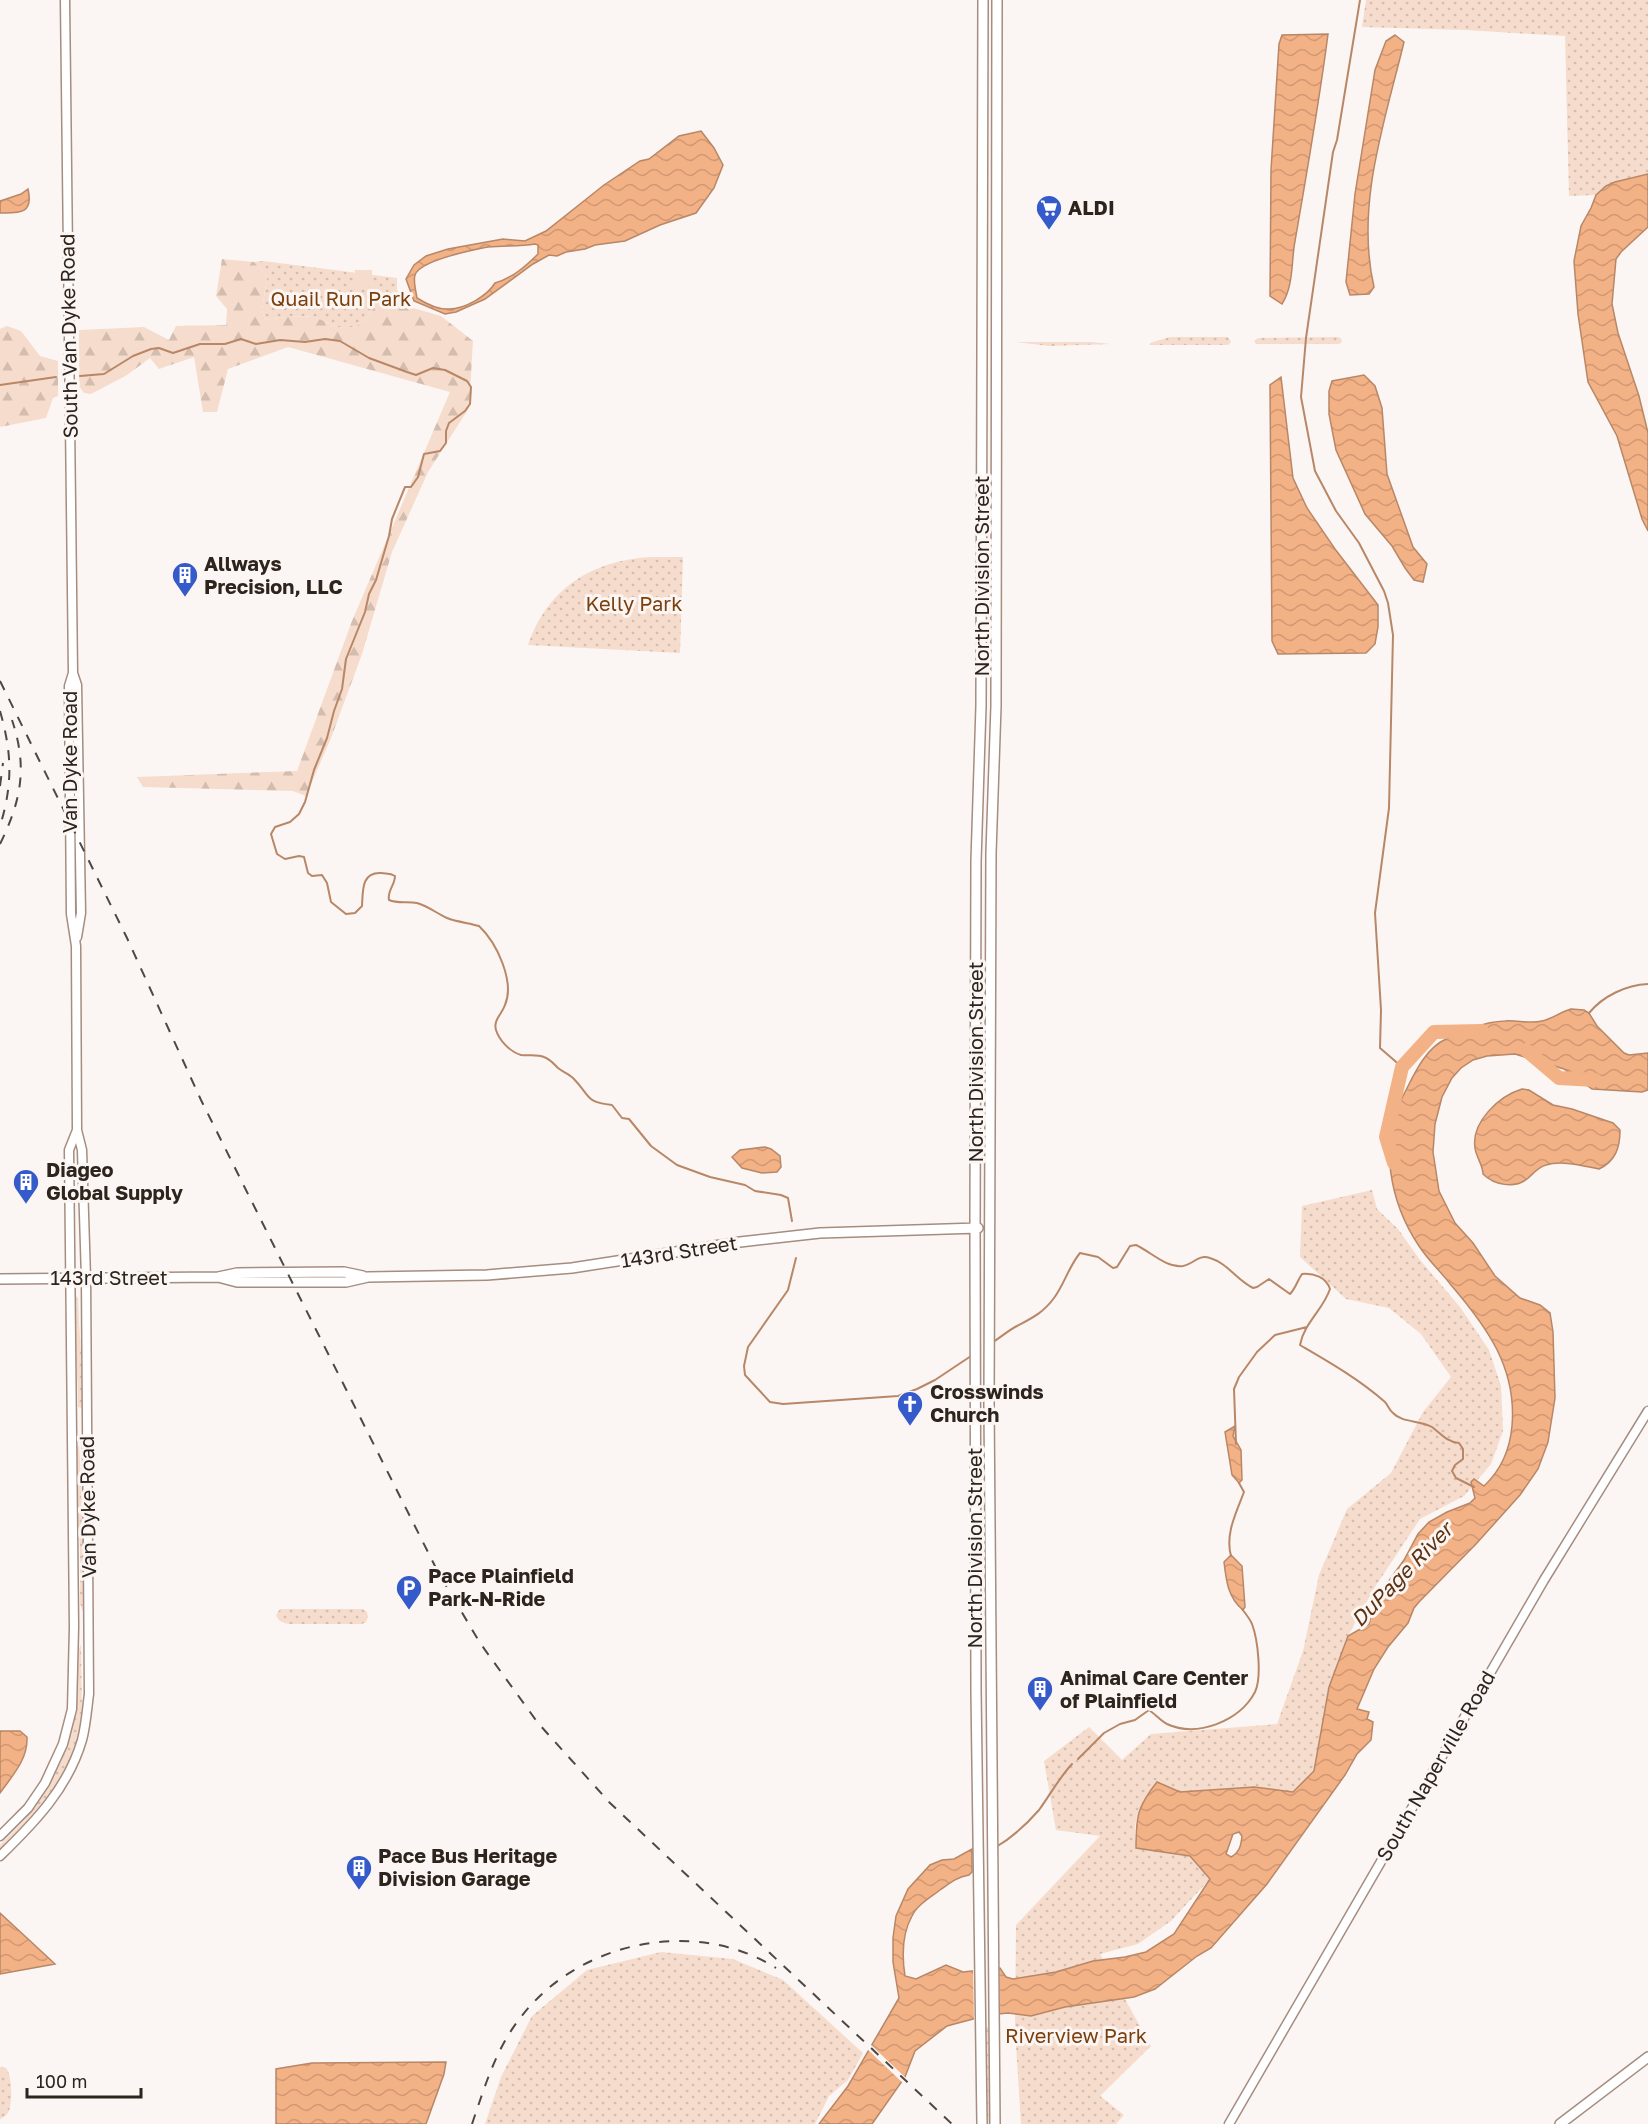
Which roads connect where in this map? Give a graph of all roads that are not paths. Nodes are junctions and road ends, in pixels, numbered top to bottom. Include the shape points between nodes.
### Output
1 (65, 0) edge
2 (983, 0) edge
3 (997, 0) edge
4 (73, 673) joint
5 (77, 1130) junction
6 (975, 1228) junction
7 (989, 1228) junction
8 (70, 1278) junction
9 (86, 1278) junction
10 (0, 1279) edge
11 (1648, 1411) edge
12 (975, 1457) junction
13 (989, 1457) junction
14 (0, 1836) edge
15 (0, 1856) edge
16 (1648, 2057) edge
17 (982, 2124) edge
18 (994, 2124) edge
19 (1229, 2124) edge
20 (1560, 2124) edge

1 - 4 street, South Van Dyke Road
2 - 6 main road, North Division Street
3 - 7 main road, North Division Street via 996,706 991,853
4 - 5 street, Van Dyke Road via 69,686 69,821 71,914 76,946
5 - 8 street, Van Dyke Road via 69,1150
5 - 9 street, Van Dyke Road via 82,1150
6 - 7 main road, 143rd Street
6 - 9 main road, 143rd Street via 780,1237 543,1271 368,1277 346,1282 237,1282 218,1277
6 - 12 main road, North Division Street
7 - 13 main road, North Division Street
8 - 9 main road, 143rd Street
8 - 10 main road, 143rd Street
8 - 14 street, Van Dyke Road via 72,1708 63,1744 45,1783 28,1808
9 - 15 street, Van Dyke Road via 89,1694 82,1737 68,1774 43,1812
11 - 19 street, South Naperville Road via 1544,1580
12 - 13 main road
12 - 17 main road, North Division Street
13 - 18 main road, North Division Street
16 - 20 main road

